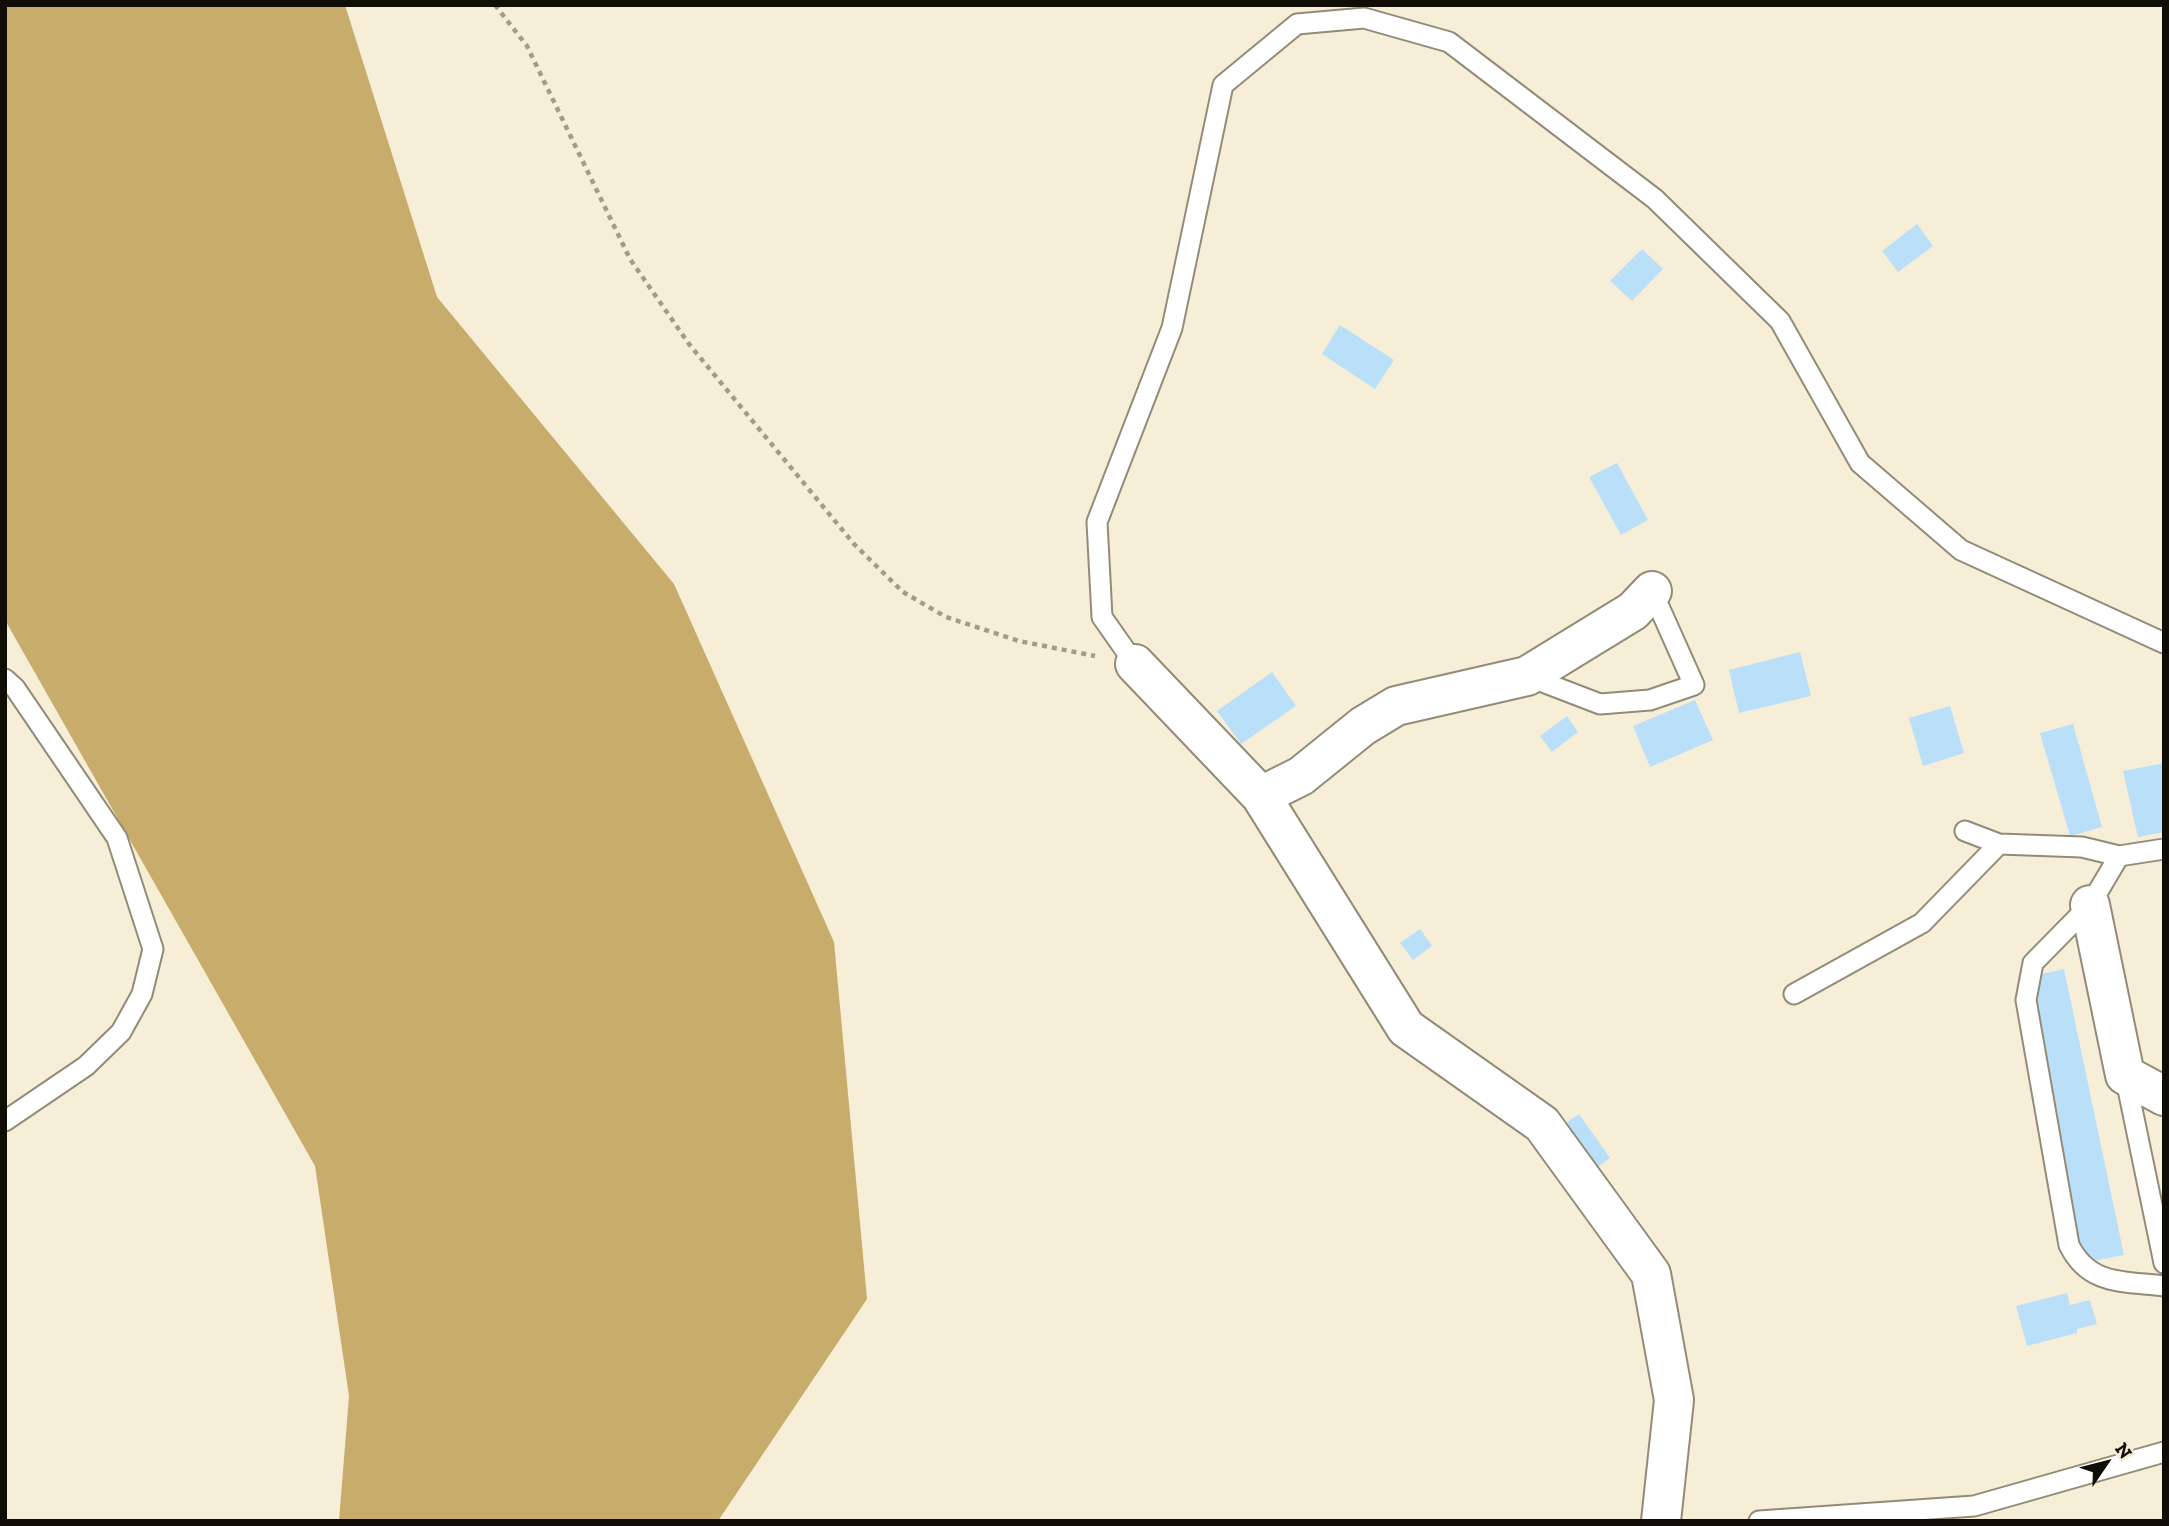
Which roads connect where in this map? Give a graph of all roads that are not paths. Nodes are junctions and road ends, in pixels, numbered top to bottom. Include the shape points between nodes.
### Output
1 (1652, 591) joint
2 (2164, 643) edge
3 (1135, 664) joint
4 (1527, 676) junction
5 (5, 678) edge
6 (1261, 796) junction
7 (1965, 831) dead end
8 (1998, 844) junction
9 (2164, 849) edge
10 (2119, 856) junction
11 (2090, 905) junction
12 (1794, 994) dead end
13 (2125, 1075) junction
14 (2164, 1096) edge
15 (5, 1121) edge
16 (2164, 1263) edge
17 (2164, 1286) edge
18 (2164, 1452) edge
19 (1661, 1521) edge
20 (1759, 1521) edge

1 - 4 street via 1633,611
1 - 4 lane via 1694,685 1650,700 1601,704
2 - 3 lane via 1961,550 1860,463 1780,321 1655,199 1449,42 1364,18 1297,24 1223,85 1172,328 1097,522 1102,617
3 - 6 street
4 - 6 street via 1396,706 1301,776
5 - 15 lane via 117,838 153,949 142,993 121,1032 86,1066
6 - 19 street via 1406,1027 1542,1124 1651,1274 1674,1400
7 - 8 lane
8 - 10 lane via 2082,847
8 - 12 lane via 1922,923
9 - 10 lane
10 - 11 lane
11 - 13 street
11 - 17 lane via 2033,963 2026,1000 2069,1245 2082,1266 2102,1278
13 - 14 street
13 - 16 lane
18 - 20 lane via 1974,1506

